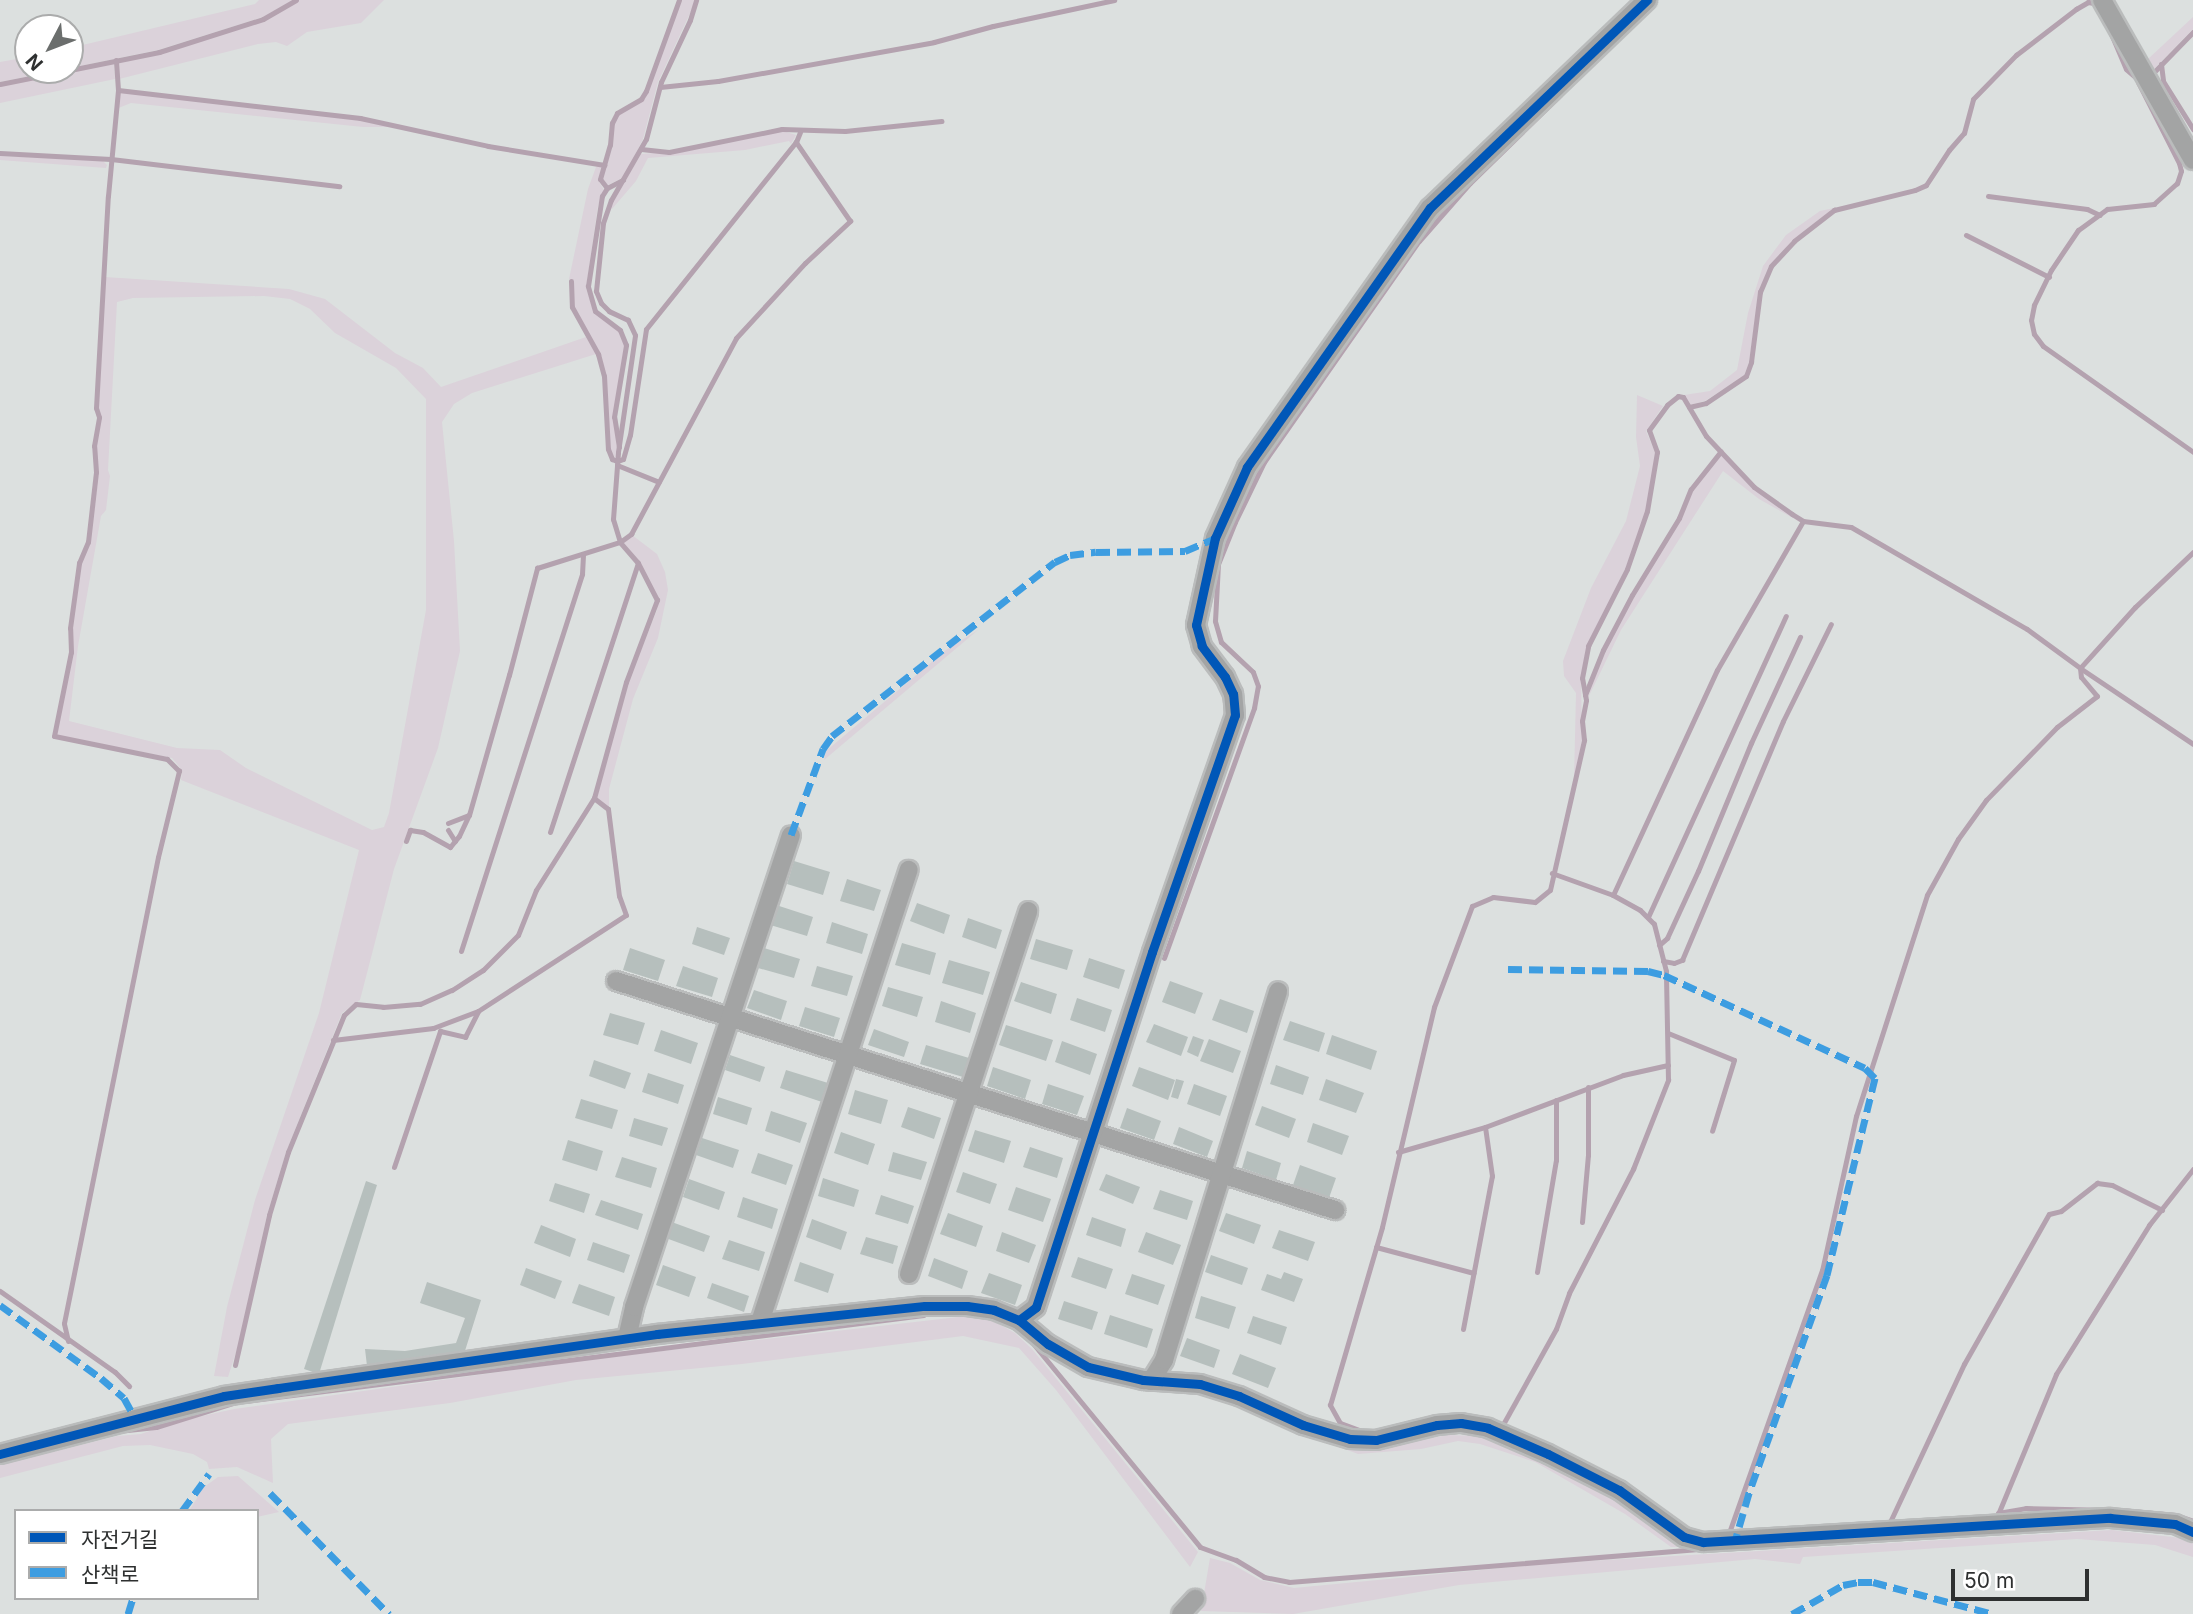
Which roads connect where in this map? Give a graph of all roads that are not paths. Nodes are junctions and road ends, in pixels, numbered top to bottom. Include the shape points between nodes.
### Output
1 (1647, 0) edge
2 (2102, 0) edge
3 (2193, 160) edge
4 (791, 835) dead end
5 (909, 870) dead end
6 (1028, 911) dead end
7 (616, 981) dead end
8 (1278, 991) dead end
9 (729, 1017) junction
10 (848, 1055) junction
11 (969, 1093) junction
12 (1092, 1133) junction
13 (1221, 1174) junction
14 (1335, 1210) dead end
15 (909, 1274) dead end
16 (1019, 1320) junction
17 (761, 1322) junction
18 (627, 1338) junction
19 (1152, 1381) junction
20 (0, 1454) edge
21 (2193, 1532) edge
22 (1195, 1599) dead end
23 (1181, 1614) edge

1 - 12 street via 1430,208 1247,467 1214,538 1196,625 1202,646 1233,694 1235,715
2 - 3 street
4 - 9 street
5 - 10 street
6 - 11 street
7 - 9 street
8 - 13 street
9 - 10 street
9 - 18 street
10 - 11 street
10 - 17 street
11 - 12 street
11 - 15 street
12 - 13 street
12 - 16 street via 1036,1307
13 - 14 street
13 - 19 street via 1164,1360
16 - 17 street via 994,1310 925,1306
16 - 19 street via 1048,1344 1088,1367
17 - 18 street
18 - 20 street via 224,1396
19 - 21 street via 1200,1384 1350,1438 1376,1440 1461,1423 1488,1428 1619,1490 1684,1537 1703,1542 2110,1518 2175,1524
22 - 23 street

